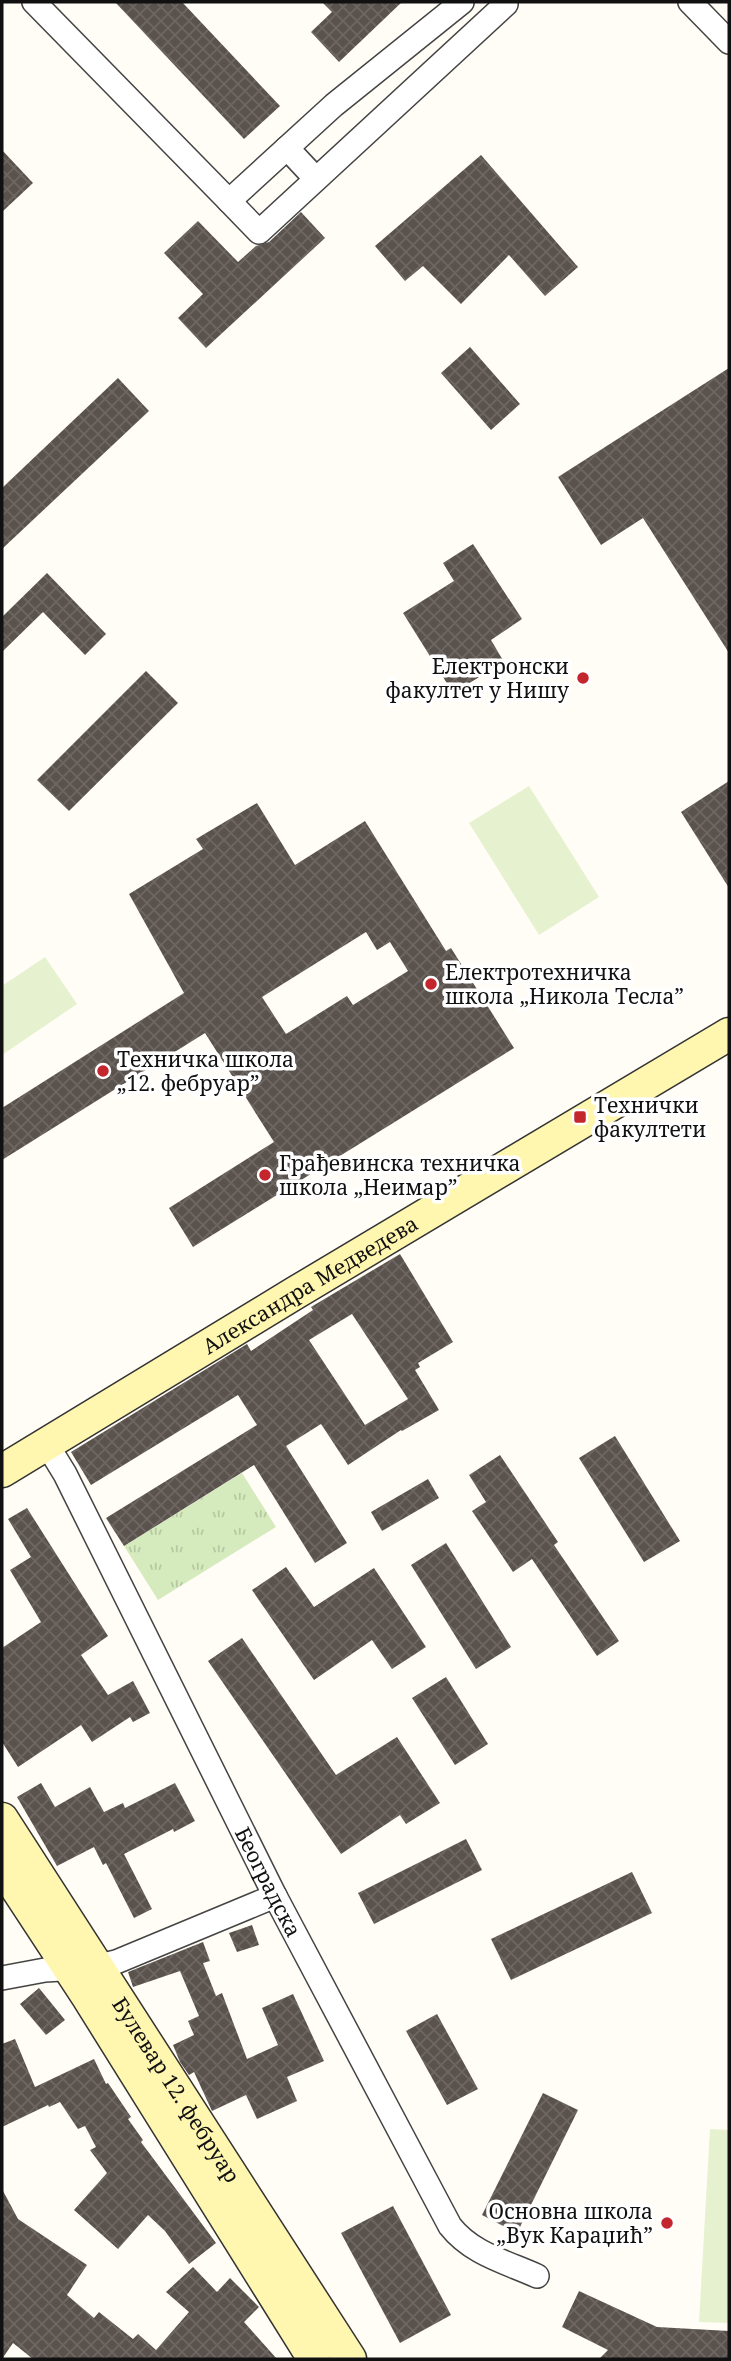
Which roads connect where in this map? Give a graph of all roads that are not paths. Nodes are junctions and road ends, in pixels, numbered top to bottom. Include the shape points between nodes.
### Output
1 (34, 2) edge
2 (462, 2) edge
3 (504, 2) edge
4 (690, 2) edge
5 (729, 42) edge
6 (287, 148) junction
7 (316, 179) junction
8 (229, 201) junction
9 (729, 1034) edge
10 (47, 1443) junction
11 (2, 1471) edge
12 (2, 1819) edge
13 (2, 1866) edge
14 (275, 1896) junction
15 (81, 1968) junction
16 (2, 1978) edge
17 (537, 2276) dead end
18 (314, 2359) edge
19 (350, 2359) edge

1 - 8 street
2 - 6 street
3 - 7 street
4 - 5 street
6 - 7 street
6 - 8 street
7 - 8 street via 259,232
9 - 10 main road, Александра Медведева
10 - 11 main road, Александра Медведева
10 - 14 street, Београдска
12 - 15 main road, Булевар 12. фебруар
13 - 15 main road, Булевар 12. фебруар
14 - 15 street via 116,1962
14 - 17 street, Београдска via 450,2226 472,2247
15 - 16 street
15 - 18 main road, Булевар 12. фебруар via 95,2008
15 - 19 main road, Булевар 12. фебруар via 110,1984

